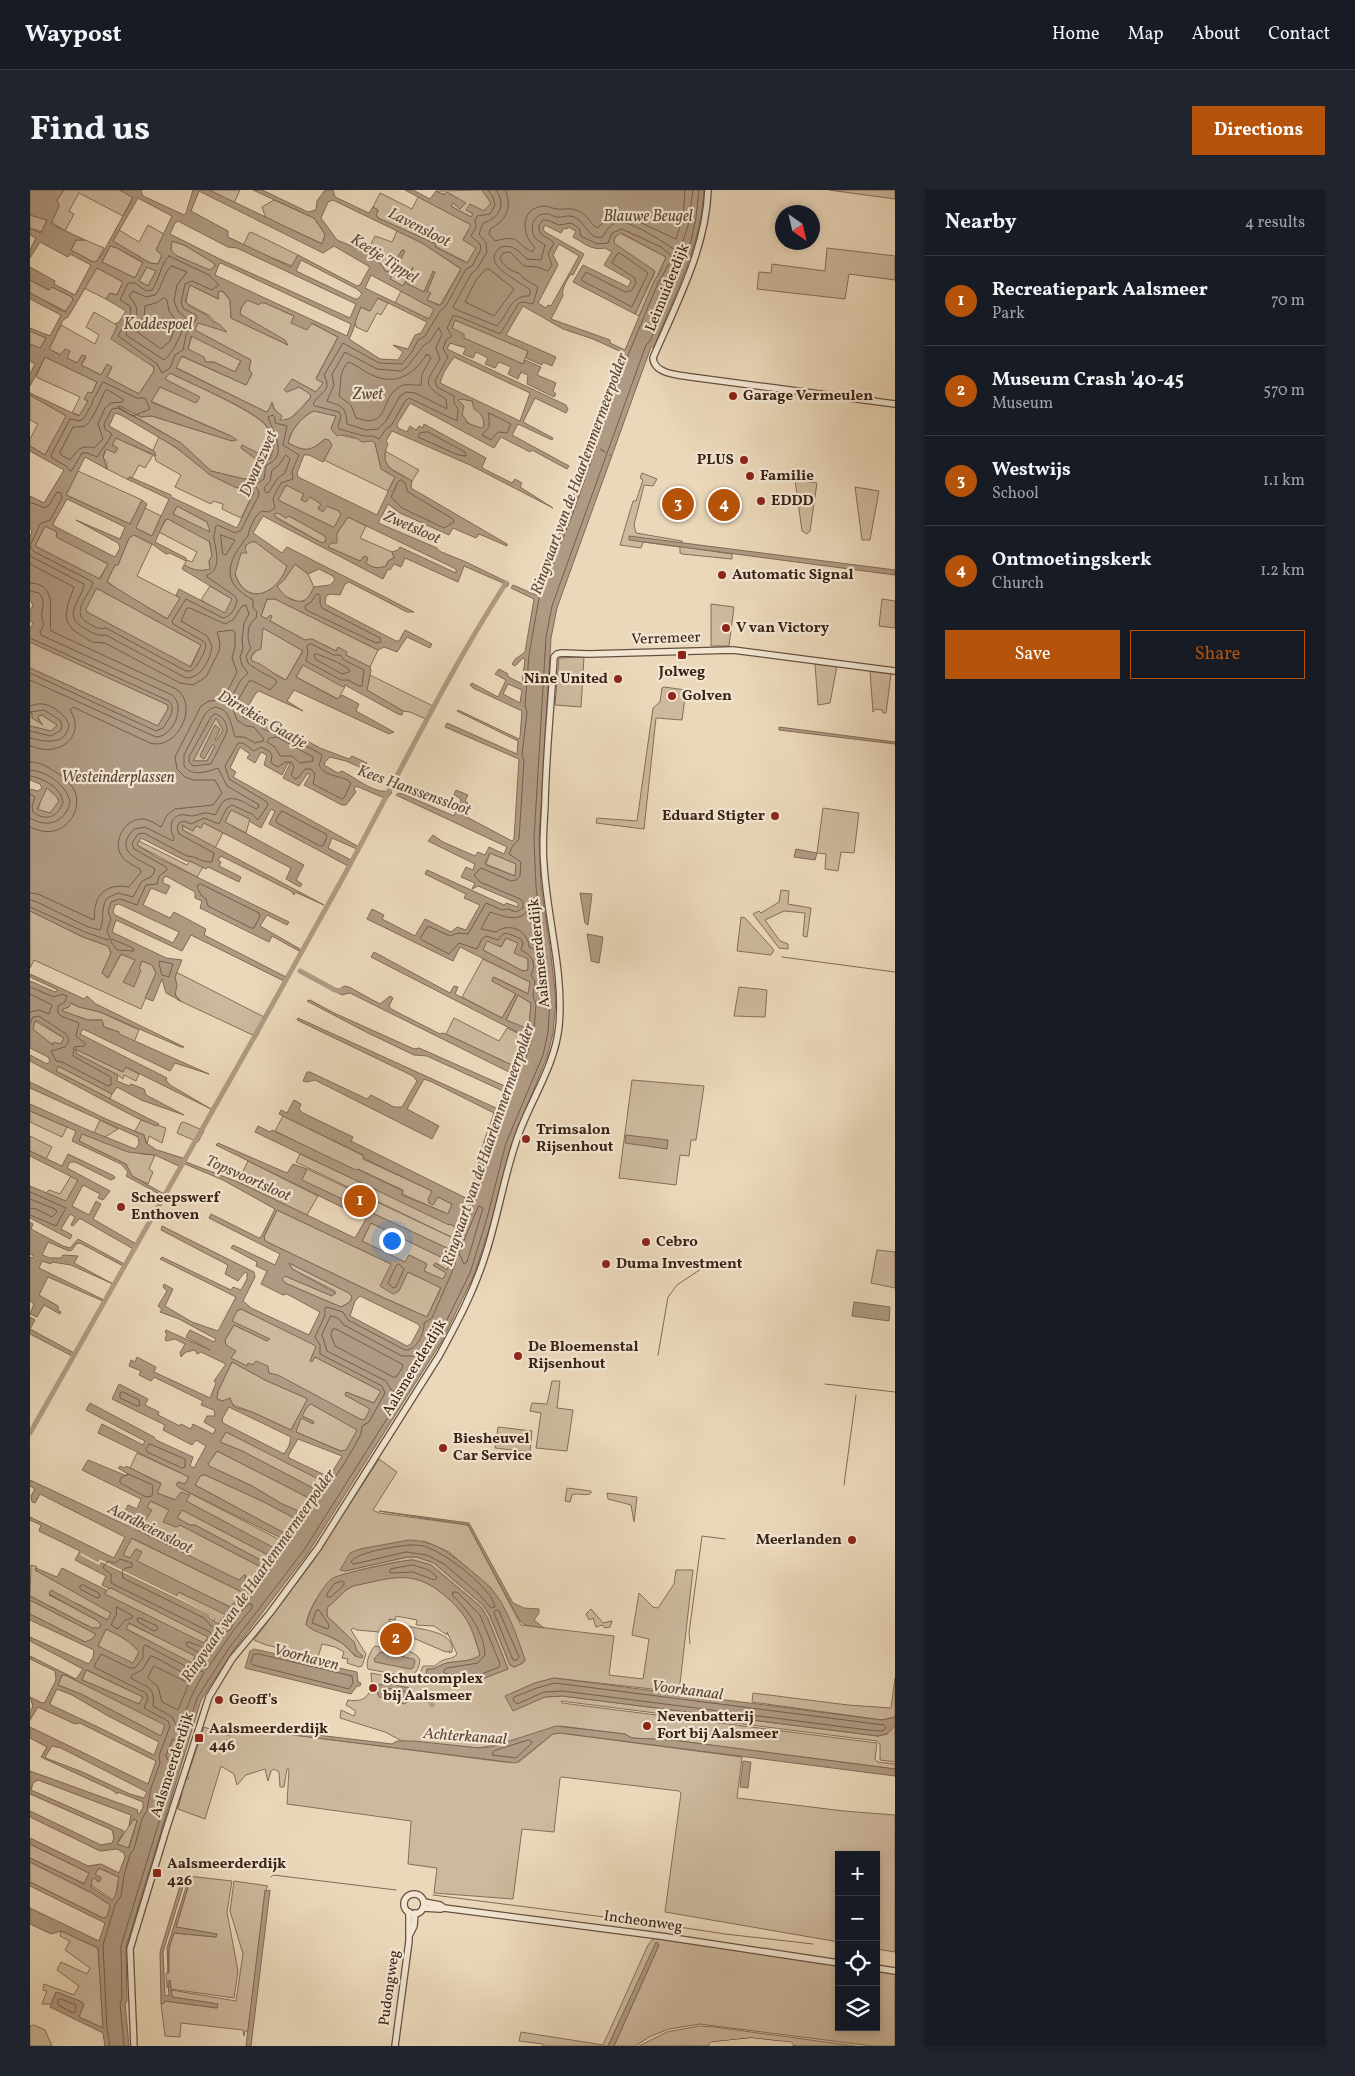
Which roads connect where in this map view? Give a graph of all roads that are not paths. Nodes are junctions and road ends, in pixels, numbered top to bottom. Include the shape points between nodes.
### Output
1 (708, 190) edge
2 (895, 404) edge
3 (557, 654) joint
4 (895, 671) edge
5 (423, 1905) junction
6 (412, 1913) junction
7 (835, 1961) edge
8 (880, 1969) edge
9 (895, 1971) edge
10 (134, 2046) edge
11 (395, 2046) edge
12 (713, 2046) edge
13 (789, 2046) edge

1 - 2 street, Leimuiderdijk via 698,250 653,358 655,365 663,371 683,376
3 - 4 street, Verremeer via 733,650
3 - 10 street, Aalsmeerderdijk via 554,657 545,787 544,846 560,999 555,1048 519,1134 479,1274 455,1327 318,1548 232,1659 204,1707 130,1949
5 - 6 street
5 - 6 street via 418,1895 409,1895 404,1903 405,1909
5 - 7 street, Incheonweg
6 - 11 street, Pudongweg
8 - 9 street
12 - 13 highway via 750,2042

